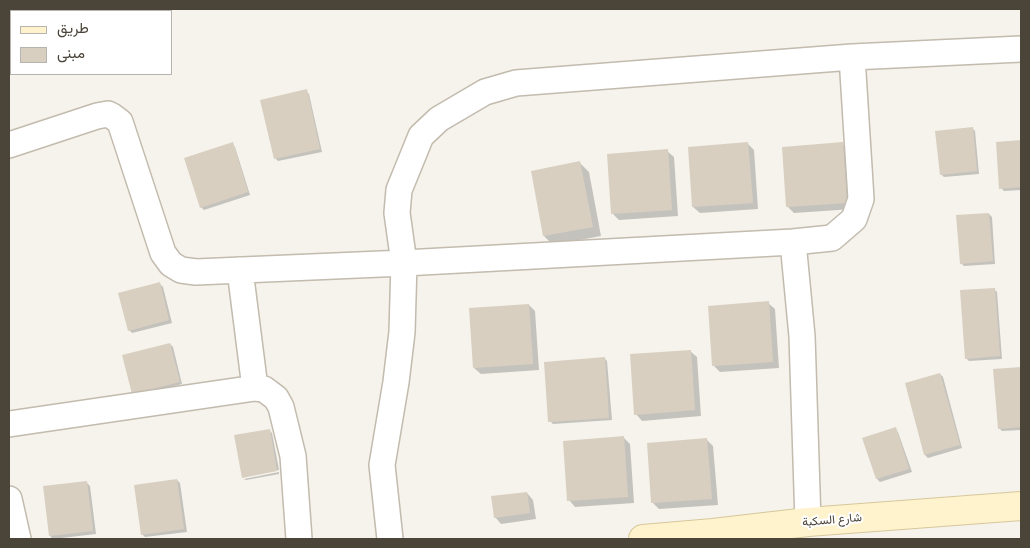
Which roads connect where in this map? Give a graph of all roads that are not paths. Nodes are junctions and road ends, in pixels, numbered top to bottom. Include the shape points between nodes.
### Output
1 (1021, 49) edge
2 (852, 57) junction
3 (9, 145) edge
4 (793, 242) junction
5 (404, 263) junction
6 (240, 270) junction
7 (255, 388) junction
8 (9, 424) edge
9 (9, 499) edge
10 (1021, 506) edge
11 (808, 522) junction
12 (714, 536) edge
13 (18, 539) edge
14 (299, 539) edge
15 (390, 539) edge
16 (643, 539) edge

1 - 2 street
2 - 4 street via 861,199 854,219 832,238
2 - 5 street via 516,83 485,92 439,119 421,136 399,190 397,213
3 - 6 street via 97,116 112,116 120,122 163,253 171,264 181,270 196,272
4 - 5 street
4 - 11 street via 802,336
5 - 6 street
5 - 15 street via 402,332 382,465
6 - 7 street
7 - 8 street
7 - 14 street via 270,392 281,407 293,456
9 - 13 street
10 - 11 main road, شارع السكبة
11 - 12 main road, شارع السكبة
12 - 16 main road, شارع السكبة

